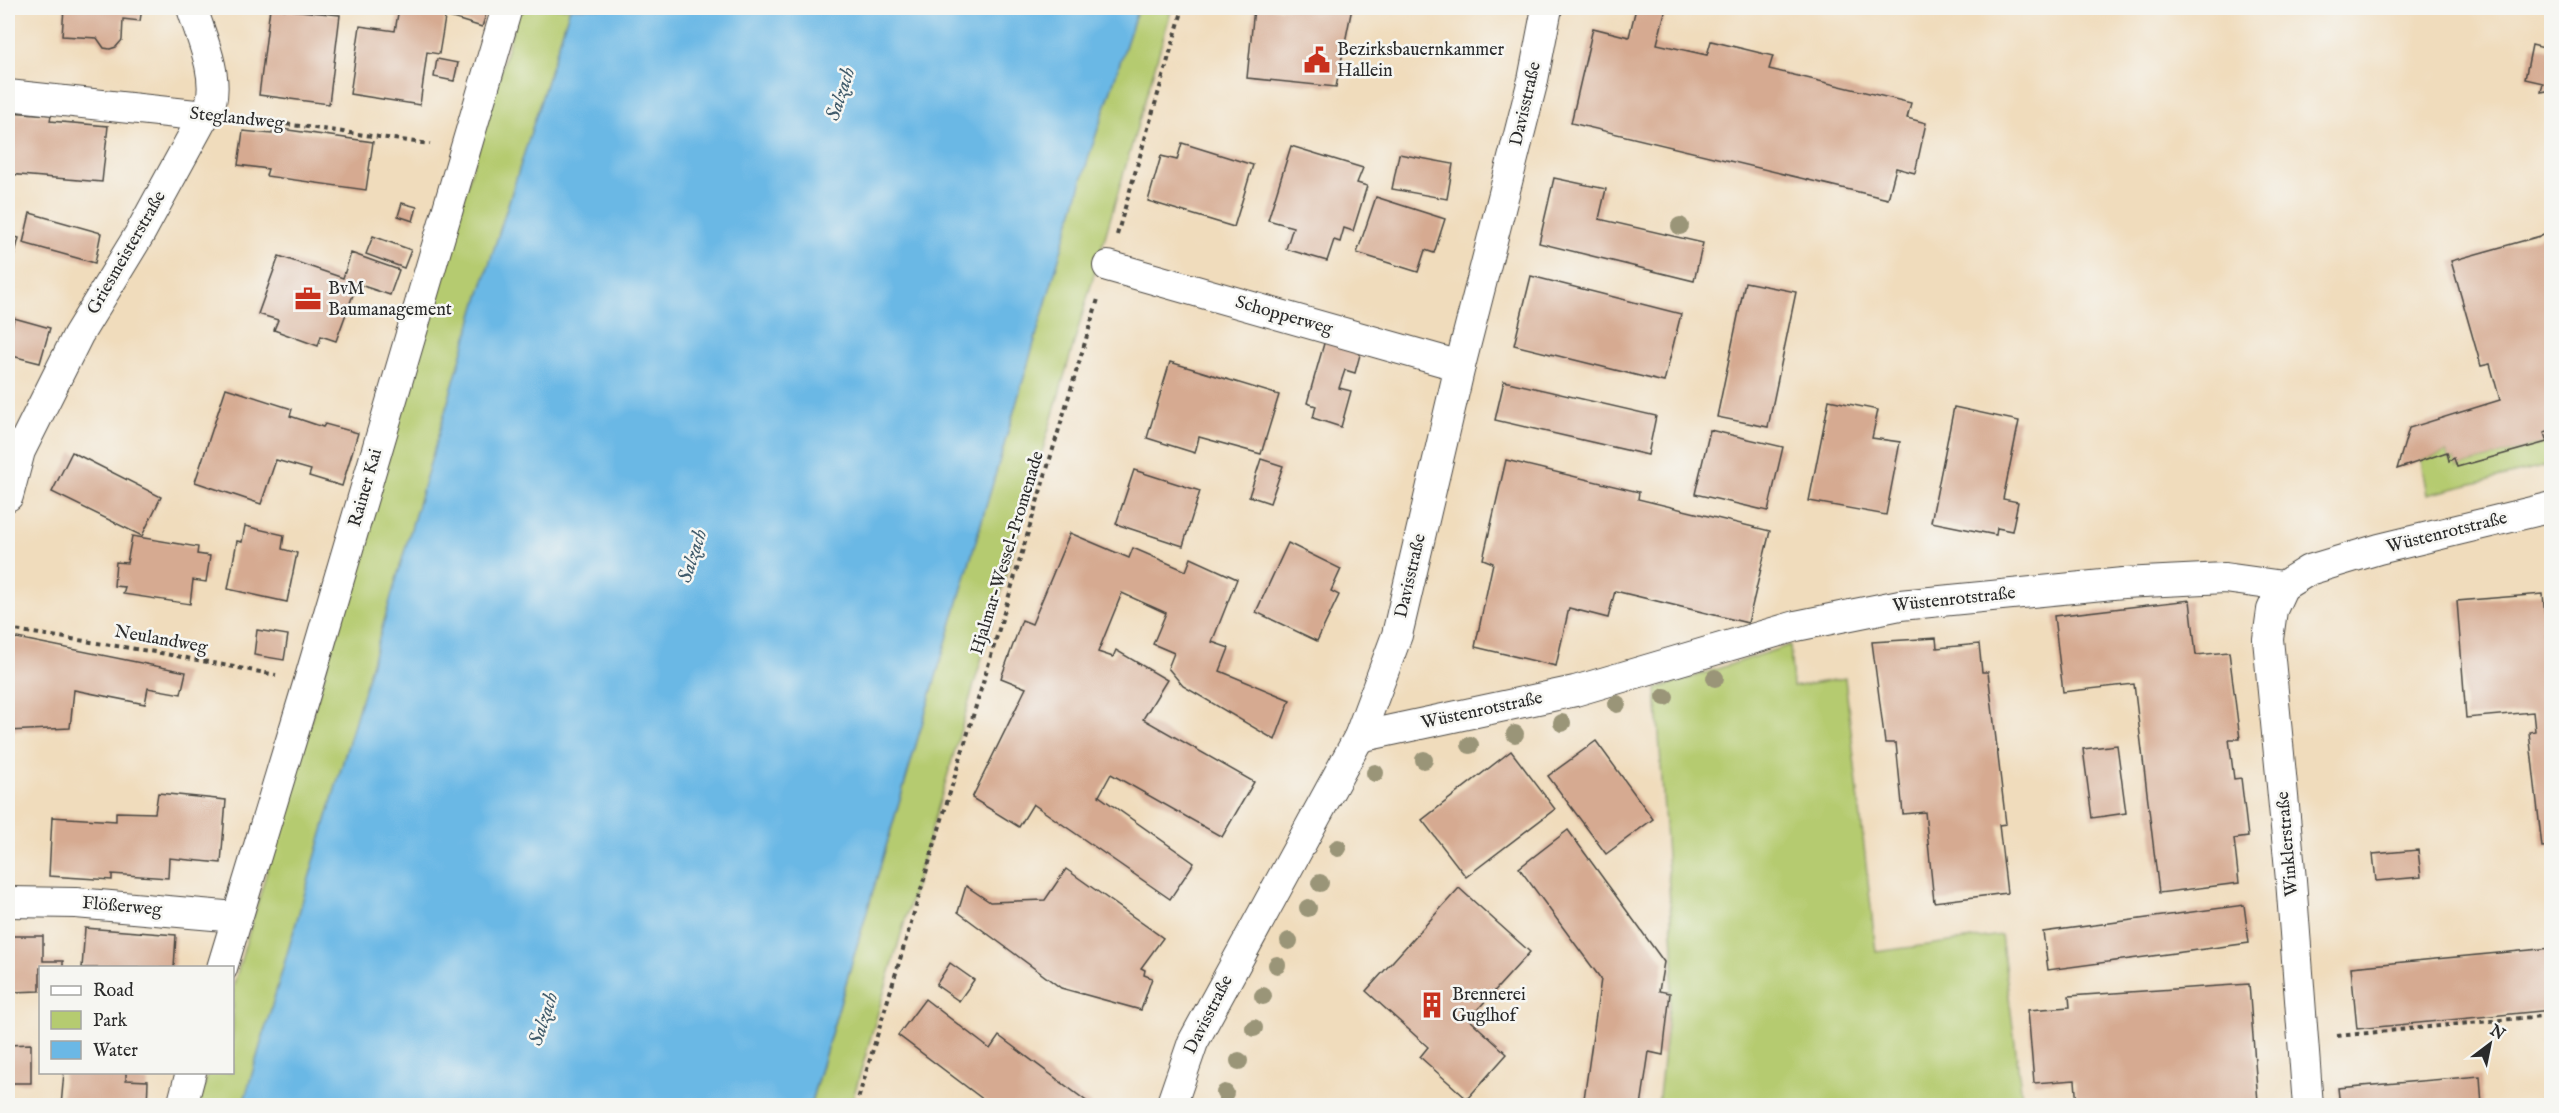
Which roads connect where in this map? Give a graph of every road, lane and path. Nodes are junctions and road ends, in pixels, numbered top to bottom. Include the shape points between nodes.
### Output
1 (192, 8) edge
2 (507, 8) edge
3 (1183, 8) edge
4 (1547, 8) edge
5 (8, 95) edge
6 (205, 116) junction
7 (466, 149) junction
8 (1108, 266) junction
9 (1460, 366) junction
10 (8, 496) edge
11 (2552, 507) edge
12 (2283, 586) junction
13 (8, 629) edge
14 (309, 681) junction
15 (1359, 737) junction
16 (8, 902) edge
17 (236, 917) junction
18 (223, 966) edge
19 (2552, 1015) edge
20 (2303, 1039) junction
21 (190, 1074) edge
22 (182, 1106) edge
23 (856, 1106) edge
24 (1171, 1106) edge
25 (2308, 1106) edge

1 - 6 street, Griesmeisterstraße via 214,89
2 - 7 street, Rainer Kai
3 - 8 path, Hjalmar-Wessel-Promenade
4 - 9 street, Davisstraße via 1533,80
5 - 6 street, Steglandweg
6 - 7 path, Steglandweg
6 - 10 street, Griesmeisterstraße via 78,336 20,451
7 - 14 street, Rainer Kai
8 - 9 street, Schopperweg
8 - 23 path, Hjalmar-Wessel-Promenade
9 - 15 street, Davisstraße via 1396,635
11 - 12 street, Wüstenrotstraße via 2379,549 2309,570
12 - 15 street, Wüstenrotstraße via 2225,578 2123,583 1900,605 1796,626 1575,692
12 - 20 street, Winklerstraße via 2272,610 2268,639
13 - 14 path, Neulandweg
14 - 17 street, Rainer Kai
15 - 24 street, Davisstraße via 1193,1042
16 - 17 street, Flößerweg via 76,903
17 - 18 street, Rainer Kai
19 - 20 path
20 - 25 street, Winklerstraße
21 - 22 street

